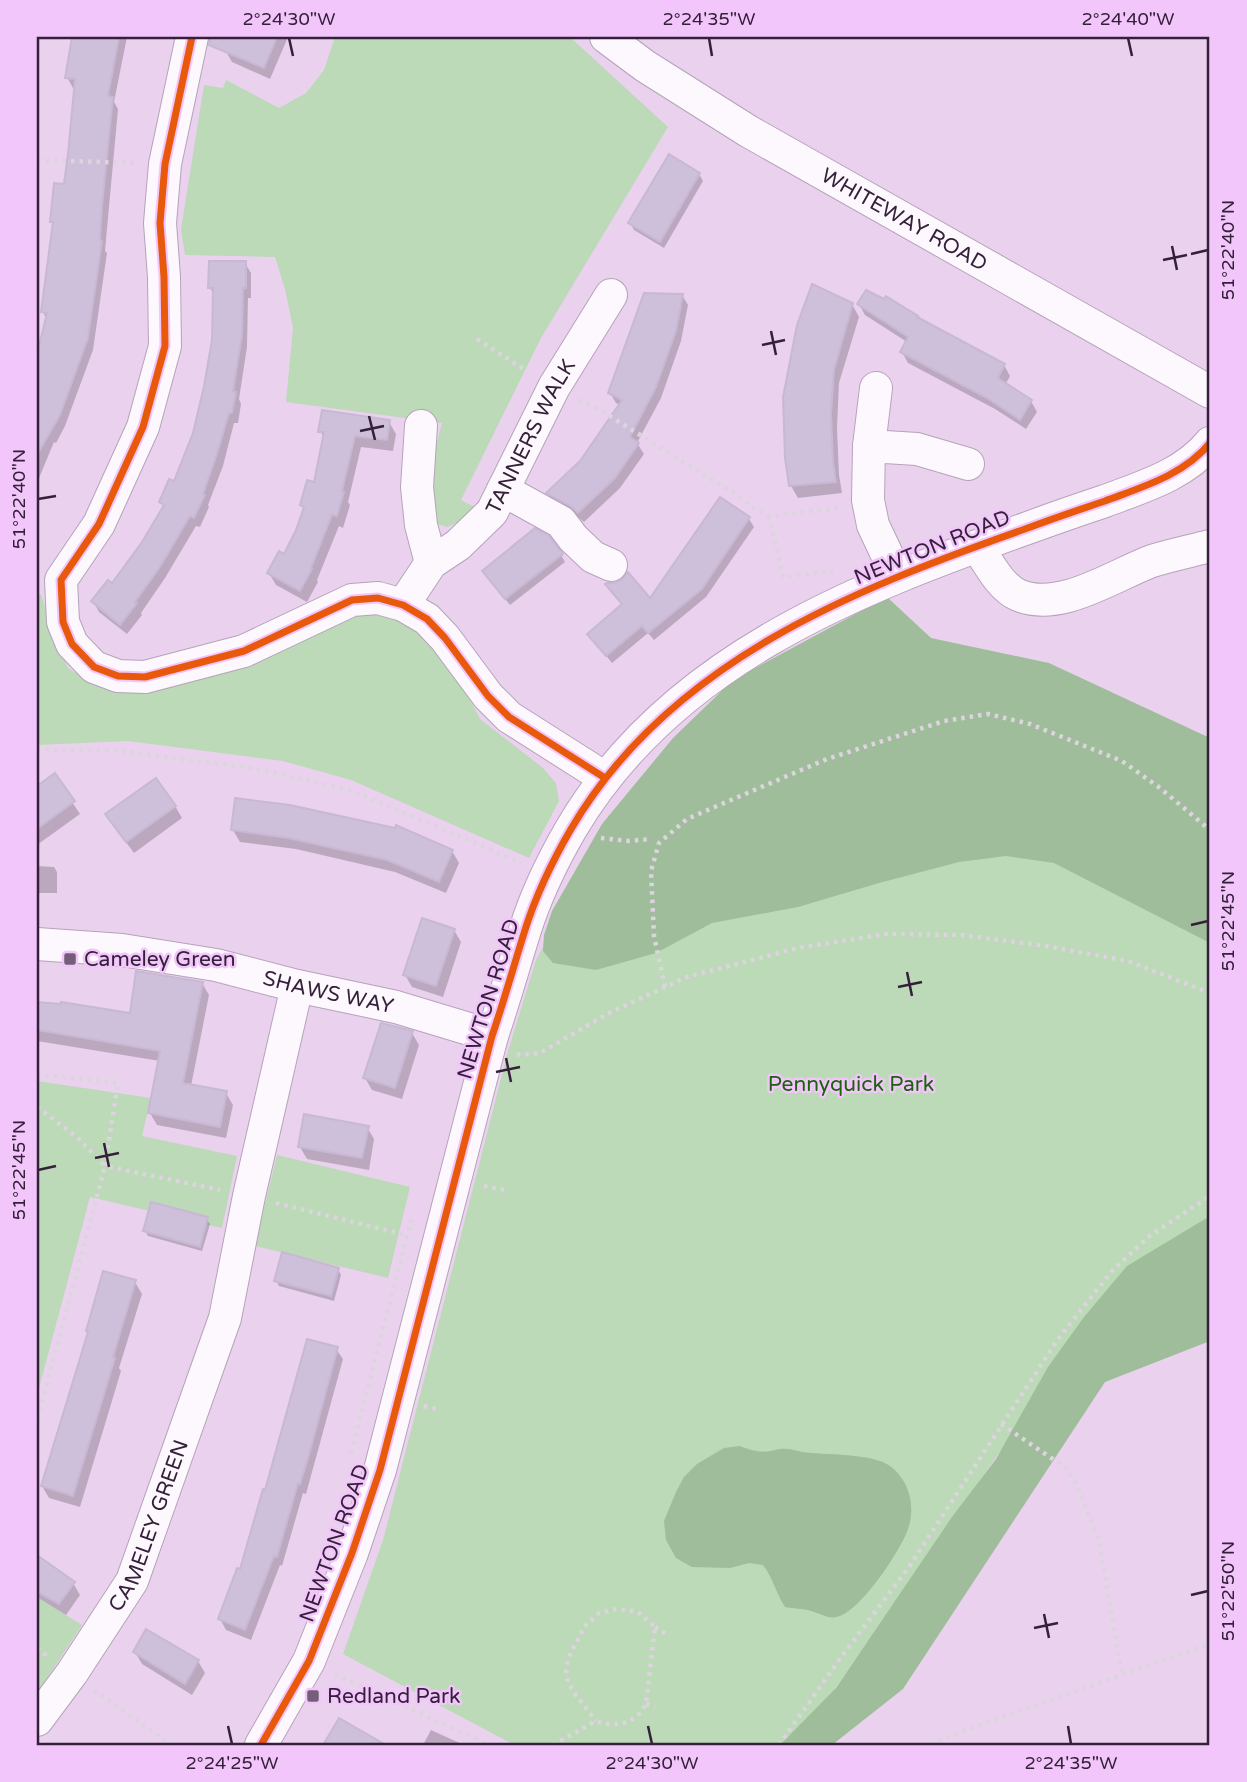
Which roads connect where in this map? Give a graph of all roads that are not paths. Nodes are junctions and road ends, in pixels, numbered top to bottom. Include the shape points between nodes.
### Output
1 (192, 37) edge
2 (606, 37) edge
3 (611, 295) dead end
4 (876, 388) dead end
5 (1210, 392) edge
6 (421, 426) dead end
7 (1210, 443) edge
8 (869, 446) junction
9 (968, 464) dead end
10 (503, 490) junction
11 (977, 546) junction
12 (1210, 546) edge
13 (431, 563) junction
14 (611, 565) dead end
15 (897, 576) junction
16 (49, 578) edge
17 (403, 605) junction
18 (605, 778) junction
19 (37, 944) edge
20 (297, 986) junction
21 (491, 1041) junction
22 (37, 1720) edge
23 (250, 1737) edge

1 - 16 street via 165,163 160,223 165,346 143,427 99,524
2 - 5 street, WHITEWAY ROAD via 748,131
3 - 10 street, TANNERS WALK via 554,387
4 - 8 street
6 - 13 street via 417,487
7 - 11 street, NEWTON ROAD via 1200,456 1156,482
8 - 9 street via 917,449
8 - 15 street via 868,500 873,525
10 - 13 street, TANNERS WALK via 492,512 458,545
10 - 14 street via 561,522 593,556
11 - 12 street via 1003,584 1034,600 1096,588 1152,561
11 - 15 street, NEWTON ROAD
13 - 17 street, TANNERS WALK
15 - 18 street, NEWTON ROAD via 761,644 704,681 632,745
16 - 17 street via 72,644 94,667 118,676 145,677 244,651 352,600 378,598
17 - 18 street via 427,618 509,718
18 - 21 street, NEWTON ROAD via 545,880
19 - 20 street, SHAWS WAY via 136,952 216,965
20 - 21 street, SHAWS WAY via 396,1007
20 - 22 street, CAMELEY GREEN via 225,1318 132,1581
21 - 23 street, NEWTON ROAD via 380,1470 352,1553 309,1661

